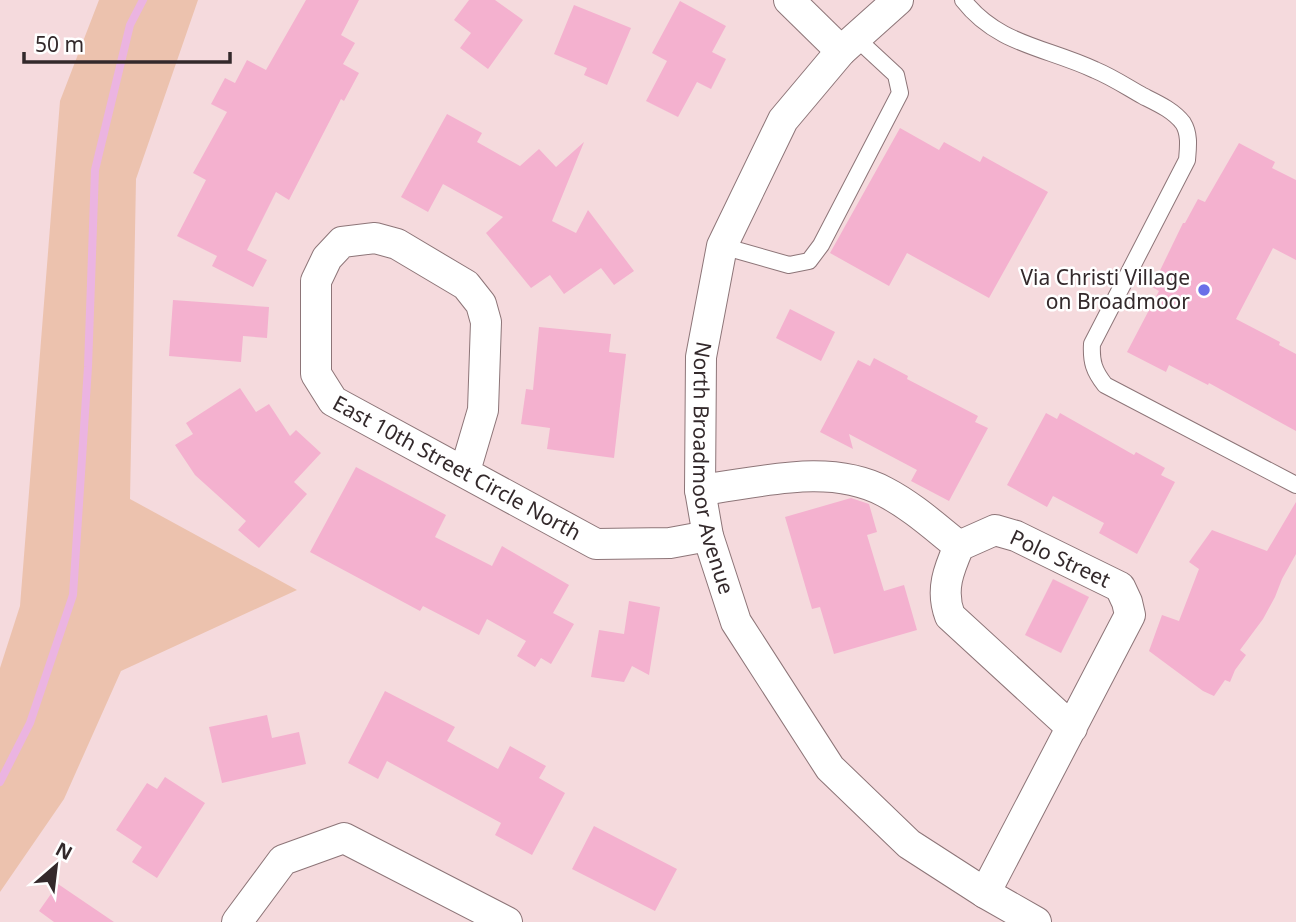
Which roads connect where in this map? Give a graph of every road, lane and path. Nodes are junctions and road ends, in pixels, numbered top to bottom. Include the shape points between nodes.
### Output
1 (789, 0) edge
2 (963, 0) edge
3 (892, 2) edge
4 (848, 44) junction
5 (722, 246) junction
6 (465, 471) junction
7 (1296, 485) edge
8 (700, 490) junction
9 (708, 536) junction
10 (959, 546) junction
11 (1072, 728) junction
12 (985, 893) junction
13 (1031, 921) edge
14 (237, 922) edge
15 (507, 922) edge

1 - 4 street
2 - 7 lane via 992,29 1095,69 1168,109 1183,124 1189,142 1186,160 1092,344 1091,360 1105,385
3 - 4 street, North Broadmoor Avenue
4 - 5 street, North Broadmoor Avenue via 783,120
4 - 5 lane via 896,75 900,93 821,245 809,261 789,265
5 - 8 street, North Broadmoor Avenue via 701,357
6 - 6 street, East 10th Street Circle North via 483,410 486,322 481,304 466,285 397,244 375,238 342,242 327,258 316,281 316,374 333,401
6 - 9 street, East 10th Street Circle North via 596,544 670,543
8 - 9 street, North Broadmoor Avenue
8 - 10 street via 805,477 858,481 907,504
9 - 12 street, North Broadmoor Avenue via 736,622 830,768 909,844
10 - 11 street via 946,580 944,601 950,615
10 - 11 street, Polo Street via 995,530 1120,587 1130,615
11 - 12 street, Polo Street
12 - 13 street, North Broadmoor Avenue
14 - 15 street via 283,860 344,838

